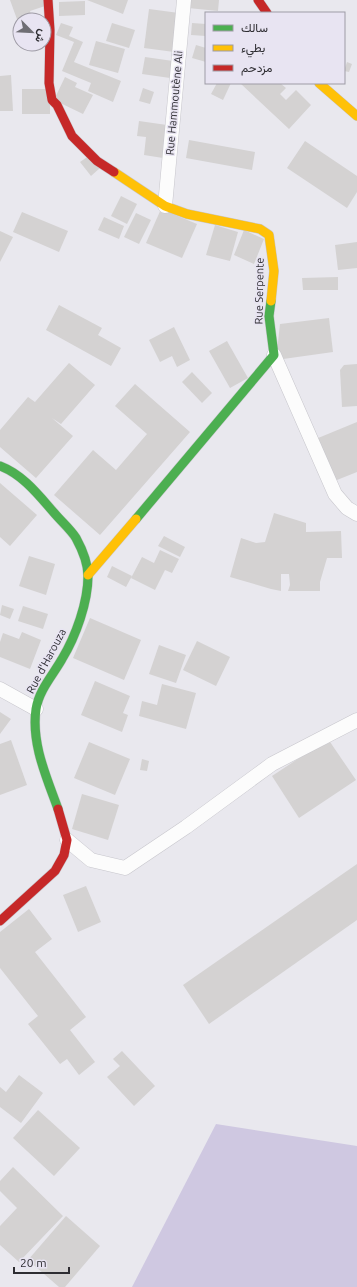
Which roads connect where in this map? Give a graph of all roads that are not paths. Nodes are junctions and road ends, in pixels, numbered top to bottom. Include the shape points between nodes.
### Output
1 (48, 0) edge
2 (184, 0) edge
3 (258, 0) edge
4 (266, 12) edge
5 (320, 84) edge
6 (357, 116) edge
7 (165, 206) junction
8 (274, 355) junction
9 (3, 466) edge
10 (357, 514) edge
11 (88, 575) junction
12 (0, 689) edge
13 (36, 709) junction
14 (357, 720) edge
15 (67, 840) junction
16 (0, 921) edge

1 - 7 street, Rue Serpente via 49,83 52,100 72,136 98,161
2 - 7 street, Rue Hammoutène Ali
3 - 4 street
5 - 6 street
7 - 8 street, Rue Serpente via 187,214 260,229 269,235 274,271 268,316
8 - 10 street via 335,494 347,508
8 - 11 street
9 - 11 street, Rue d'Harouza via 34,488 75,538 84,556
11 - 13 street, Rue d'Harouza via 77,629 63,658 43,689
12 - 13 street
13 - 15 street, Rue d'Harouza via 36,732 40,753
14 - 15 street via 272,764 125,868 91,860
15 - 16 street via 64,855 55,871

